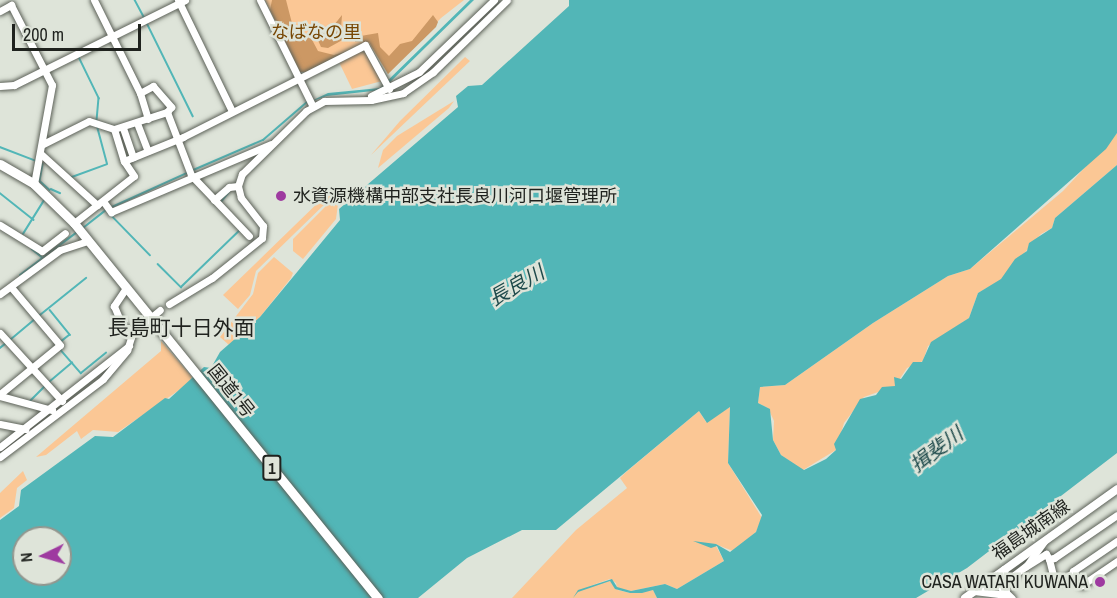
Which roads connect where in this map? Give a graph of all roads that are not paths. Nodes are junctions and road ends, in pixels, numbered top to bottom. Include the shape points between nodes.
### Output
1 (94, 0) edge
2 (260, 0) edge
3 (494, 0) edge
4 (507, 0) edge
5 (180, 1) edge
6 (0, 11) edge
7 (112, 36) junction
8 (45, 70) junction
9 (299, 78) junction
10 (388, 85) junction
11 (0, 86) edge
12 (140, 93) junction
13 (358, 101) junction
14 (311, 103) junction
15 (232, 111) junction
16 (167, 112) junction
17 (148, 118) junction
18 (137, 123) junction
19 (123, 128) junction
20 (114, 129) junction
21 (177, 140) junction
22 (43, 144) junction
23 (271, 144) junction
24 (148, 152) junction
25 (41, 154) junction
26 (133, 157) junction
27 (124, 161) junction
28 (0, 165) edge
29 (190, 173) junction
30 (34, 184) junction
31 (238, 186) junction
32 (214, 200) junction
33 (104, 206) junction
34 (75, 224) junction
35 (0, 225) edge
36 (65, 233) dead end
37 (249, 236) dead end
38 (87, 239) junction
39 (11, 287) junction
40 (126, 288) junction
41 (0, 294) edge
42 (169, 304) dead end
43 (160, 310) dead end
44 (151, 319) junction
45 (133, 331) junction
46 (0, 333) edge
47 (129, 346) junction
48 (30, 369) junction
49 (0, 395) edge
50 (62, 401) junction
51 (52, 410) junction
52 (0, 424) edge
53 (26, 429) junction
54 (0, 447) edge
55 (0, 457) edge
56 (1117, 489) edge
57 (1117, 515) edge
58 (1046, 540) junction
59 (1117, 541) edge
60 (1049, 559) junction
61 (1115, 562) edge
62 (1025, 567) junction
63 (1004, 569) junction
64 (1117, 571) edge
65 (1074, 572) junction
66 (991, 578) junction
67 (1010, 578) dead end
68 (974, 591) junction
69 (1010, 596) edge
70 (378, 598) edge
71 (965, 598) edge

1 - 7 street
2 - 9 street
3 - 10 street via 419,72
4 - 13 street via 422,81 393,96
5 - 7 street
5 - 15 street
6 - 8 street via 11,5
7 - 8 street
7 - 12 street
8 - 11 street via 14,85
8 - 22 street via 52,88
9 - 10 street via 365,45
9 - 14 street
9 - 15 street
10 - 13 street
12 - 16 street via 153,86 171,107
12 - 17 street
13 - 14 street
14 - 23 street
15 - 21 street
16 - 17 street
16 - 21 street
17 - 18 street
18 - 19 street
18 - 24 street
19 - 20 street
19 - 26 street
20 - 22 street via 89,121
20 - 27 street
21 - 24 street
21 - 29 street
22 - 25 street
23 - 29 street
23 - 31 street via 242,174
24 - 26 street
25 - 30 street
25 - 33 street
26 - 27 street
27 - 33 street via 134,176
28 - 30 highway, 国道1号 / 1
29 - 32 street
29 - 33 street
30 - 34 highway, 国道1号 / 1
31 - 32 street via 229,187
31 - 42 street via 241,198 263,226 262,238 212,278
32 - 37 street
33 - 34 street
34 - 38 highway, 国道1号 / 1
35 - 36 street via 42,251
38 - 39 street via 68,246
38 - 40 highway, 国道1号 / 1
39 - 41 street
39 - 48 street via 60,345
40 - 44 highway, 国道1号 / 1
40 - 45 street via 116,299 114,309 121,327
43 - 44 street
44 - 45 street
44 - 70 highway, 国道1号 / 1
45 - 47 street
46 - 48 street
47 - 50 street via 100,365
47 - 55 street via 100,382
48 - 49 street
48 - 50 street
49 - 51 street
50 - 51 street
51 - 53 street
52 - 53 street
53 - 54 street
56 - 58 main road, 福島城南線
57 - 60 street
58 - 62 street
58 - 63 main road, 福島城南線
59 - 65 street
60 - 62 street via 1046,554
60 - 65 street via 1054,579 1064,579
61 - 64 street
61 - 65 street via 1082,585
62 - 67 street
63 - 66 main road, 福島城南線
63 - 69 street
66 - 68 main road, 福島城南線
66 - 69 street
68 - 69 street
68 - 71 main road, 福島城南線

